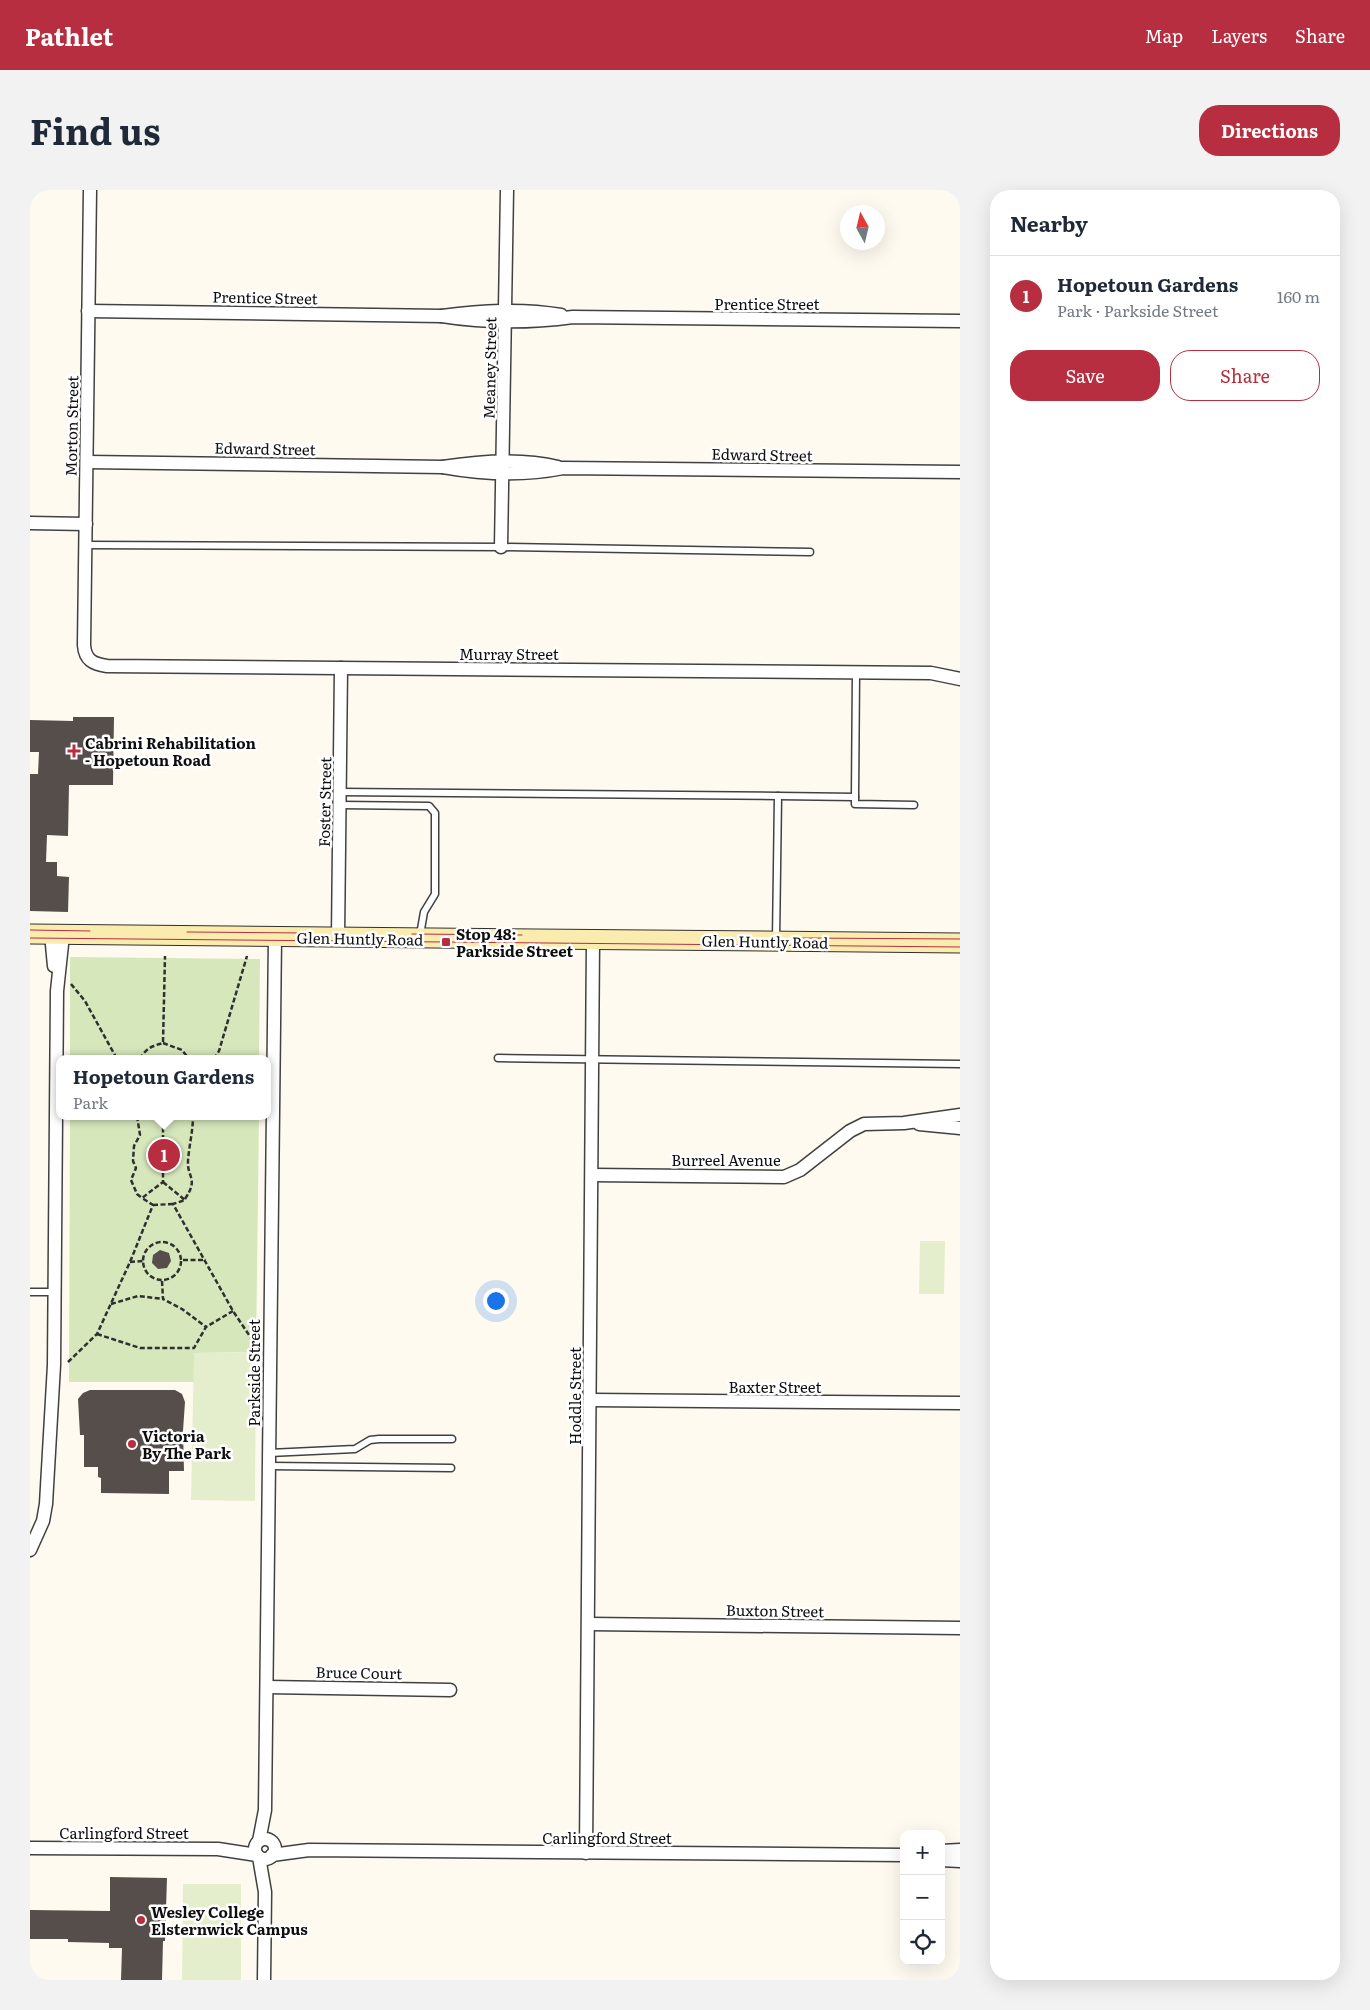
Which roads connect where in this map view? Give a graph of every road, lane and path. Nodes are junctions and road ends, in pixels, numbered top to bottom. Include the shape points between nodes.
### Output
1 (90, 190) edge
2 (507, 190) edge
3 (88, 311) junction
4 (506, 316) junction
5 (960, 321) edge
6 (87, 462) junction
7 (503, 467) junction
8 (960, 472) edge
9 (30, 523) edge
10 (86, 524) junction
11 (86, 545) junction
12 (501, 547) junction
13 (810, 552) dead end
14 (89, 660) joint
15 (341, 668) junction
16 (960, 670) edge
17 (856, 672) junction
18 (931, 673) junction
19 (960, 678) edge
20 (778, 796) junction
21 (855, 797) junction
22 (340, 798) junction
23 (914, 804) dead end
24 (30, 934) edge
25 (57, 935) junction
26 (274, 937) junction
27 (338, 937) junction
28 (420, 938) junction
29 (594, 940) junction
30 (776, 942) junction
31 (960, 943) edge
32 (165, 956) dead end
33 (248, 956) dead end
34 (68, 981) dead end
35 (163, 1043) junction
36 (57, 1055) edge
37 (115, 1055) edge
38 (142, 1055) edge
39 (186, 1055) edge
40 (217, 1055) edge
41 (498, 1058) dead end
42 (593, 1060) junction
43 (960, 1064) edge
44 (960, 1116) edge
45 (56, 1120) edge
46 (138, 1120) edge
47 (162, 1120) edge
48 (194, 1120) edge
49 (904, 1122) junction
50 (960, 1128) edge
51 (592, 1175) junction
52 (163, 1182) junction
53 (142, 1198) junction
54 (185, 1200) junction
55 (173, 1204) junction
56 (153, 1205) junction
57 (182, 1260) junction
58 (206, 1260) junction
59 (142, 1261) junction
60 (130, 1262) junction
61 (162, 1281) junction
62 (30, 1292) edge
63 (55, 1292) junction
64 (163, 1298) junction
65 (111, 1304) junction
66 (233, 1311) junction
67 (206, 1328) junction
68 (97, 1334) junction
69 (259, 1350) dead end
70 (66, 1353) dead end
71 (590, 1400) junction
72 (960, 1403) edge
73 (452, 1439) dead end
74 (269, 1453) junction
75 (269, 1466) junction
76 (451, 1468) dead end
77 (30, 1550) edge
78 (589, 1624) junction
79 (960, 1628) edge
80 (267, 1687) junction
81 (450, 1690) dead end
82 (30, 1848) edge
83 (265, 1849) junction
84 (960, 1850) edge
85 (945, 1851) edge
86 (586, 1853) junction
87 (900, 1855) edge
88 (945, 1860) edge
89 (960, 1861) edge
90 (264, 1980) edge

1 - 3 street, Morton Street
2 - 4 street, Meaney Street
3 - 4 street, Prentice Street via 442,316 473,312
3 - 6 street, Morton Street
4 - 5 street, Prentice Street via 543,321 573,318
4 - 7 street, Meaney Street
6 - 7 street, Edward Street via 443,467 467,472
6 - 10 street, Morton Street
7 - 8 street, Edward Street via 543,463 564,468
7 - 12 street, Meaney Street
9 - 10 street
10 - 11 street, Morton Street
11 - 12 lane
11 - 14 street, Morton Street via 84,651
12 - 13 lane
14 - 15 street, Murray Street via 107,666
15 - 17 street, Murray Street
15 - 22 street, Foster Street
16 - 18 street, Murray Street
17 - 18 street, Murray Street
17 - 21 lane
18 - 19 street, Murray Street
20 - 21 lane
20 - 22 lane
20 - 30 lane
21 - 23 lane via 855,804
22 - 27 street, Foster Street
22 - 28 lane via 429,806 435,813 435,894 422,917
24 - 25 street, Glen Huntly Road
25 - 26 street, Glen Huntly Road
25 - 36 street
26 - 27 street, Glen Huntly Road
26 - 74 street, Parkside Street
27 - 28 street, Glen Huntly Road
28 - 29 street, Glen Huntly Road
29 - 30 street, Glen Huntly Road
29 - 42 street, Hoddle Street
30 - 31 street, Glen Huntly Road
32 - 35 path
33 - 40 path
34 - 37 path via 85,1001
35 - 38 path via 152,1046
35 - 39 path via 182,1050
41 - 42 lane
42 - 43 lane
42 - 51 street, Hoddle Street
44 - 49 street, Burreel Avenue
45 - 63 street
46 - 53 path via 140,1135 134,1146 136,1168 131,1180
47 - 52 path
48 - 54 path via 188,1164 192,1183
49 - 50 street, Burreel Avenue
49 - 51 street, Burreel Avenue via 856,1127 800,1170 784,1176
51 - 71 street, Hoddle Street
52 - 53 path
52 - 54 path
53 - 56 path
54 - 55 path
55 - 56 path
55 - 58 path
56 - 60 path
57 - 58 path
57 - 59 path via 176,1246 162,1241 148,1247
57 - 61 path via 177,1275
58 - 66 path
59 - 60 path
59 - 61 path via 148,1275
60 - 65 path
61 - 64 path
62 - 63 lane
63 - 77 street via 46,1504 43,1522
64 - 65 path via 138,1296
64 - 67 path
65 - 68 path
66 - 67 path
66 - 69 path
67 - 68 path via 194,1348 140,1348
68 - 70 path via 66,1363
71 - 72 street, Baxter Street
71 - 78 street, Hoddle Street
73 - 74 lane via 379,1439 370,1440 355,1449
74 - 75 street, Parkside Street
75 - 76 lane
75 - 80 street, Parkside Street
78 - 79 street, Buxton Street
78 - 86 street, Hoddle Street
80 - 81 street, Bruce Court
80 - 83 street, Parkside Street
82 - 83 street, Carlingford Street
83 - 86 street, Carlingford Street
83 - 90 street, Parkside Street
84 - 85 street
86 - 87 street, Carlingford Street
88 - 89 street

